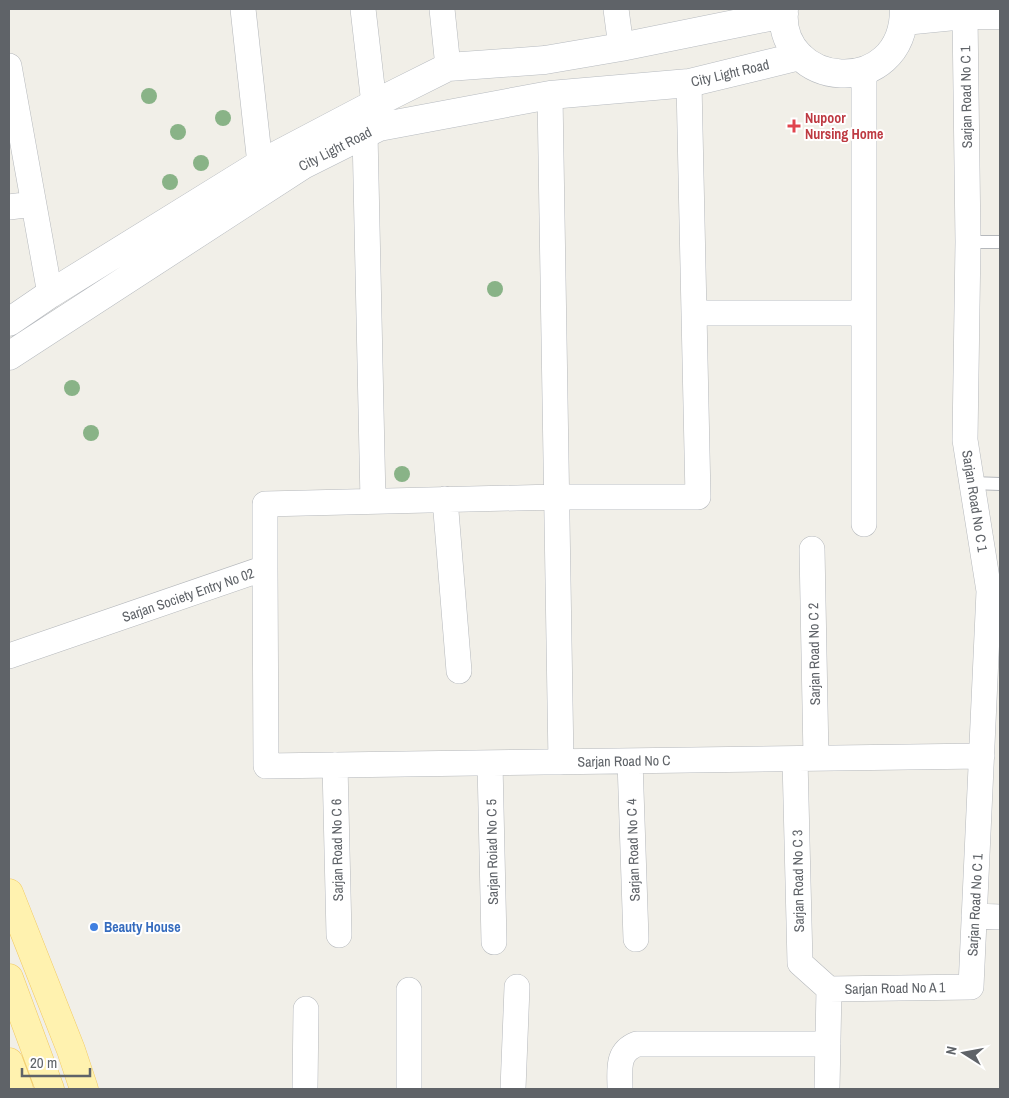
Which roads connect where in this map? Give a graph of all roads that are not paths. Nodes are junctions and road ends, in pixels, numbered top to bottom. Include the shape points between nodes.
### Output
1 (243, 9) edge
2 (362, 9) edge
3 (442, 9) edge
4 (616, 9) edge
5 (784, 11) edge
6 (904, 15) edge
7 (965, 15) junction
8 (1000, 15) edge
9 (621, 47) junction
10 (800, 56) junction
11 (9, 66) edge
12 (448, 68) junction
13 (864, 71) junction
14 (689, 83) junction
15 (11, 90) edge
16 (550, 95) junction
17 (372, 121) junction
18 (260, 164) junction
19 (34, 204) junction
20 (9, 207) edge
21 (968, 242) junction
22 (1000, 242) edge
23 (50, 294) junction
24 (695, 313) junction
25 (864, 314) junction
26 (9, 322) edge
27 (9, 356) edge
28 (972, 483) junction
29 (1000, 484) edge
30 (555, 497) junction
31 (445, 500) junction
32 (372, 501) junction
33 (864, 524) dead end
34 (812, 549) dead end
35 (265, 568) junction
36 (9, 656) edge
37 (458, 671) dead end
38 (982, 756) junction
39 (806, 759) junction
40 (630, 761) junction
41 (561, 762) junction
42 (490, 763) junction
43 (335, 765) junction
44 (266, 766) joint
45 (9, 893) edge
46 (974, 916) junction
47 (1000, 917) edge
48 (339, 935) dead end
49 (636, 939) dead end
50 (494, 942) dead end
51 (9, 978) edge
52 (517, 987) dead end
53 (971, 987) joint
54 (829, 989) junction
55 (409, 990) dead end
56 (306, 1009) dead end
57 (828, 1044) junction
58 (9, 1062) edge
59 (19, 1089) edge
60 (50, 1089) edge
61 (84, 1089) edge
62 (305, 1089) edge
63 (409, 1089) edge
64 (513, 1089) edge
65 (620, 1089) edge
66 (827, 1089) edge

1 - 18 street
2 - 17 street
3 - 12 street
4 - 9 street
5 - 9 main road
5 - 10 main road via 785,29
6 - 7 main road
6 - 13 main road via 899,37 891,52
7 - 8 main road
7 - 21 street, Sarjan Road No C 1
9 - 12 main road via 545,60
10 - 13 main road via 814,67 830,73
10 - 14 main road, City Light Road
11 - 15 street
12 - 17 main road
13 - 25 street
14 - 16 main road, City Light Road
14 - 24 street
15 - 19 street
16 - 17 main road, City Light Road
16 - 30 street
17 - 18 main road
17 - 27 main road, City Light Road
17 - 32 street
18 - 23 main road
19 - 20 street
19 - 23 street
21 - 22 lane
21 - 28 street, Sarjan Road No C 1 via 965,440
23 - 26 main road
24 - 25 street
24 - 30 street via 698,497
25 - 33 street
28 - 29 lane
28 - 38 street, Sarjan Road No C 1 via 989,591
30 - 31 street
30 - 41 street
31 - 32 street
31 - 37 street
32 - 35 street via 265,504
34 - 39 street, Sarjan Road No C 2
35 - 36 street, Sarjan Society Entry No 02
35 - 44 street, Sarjan Society Entry No 02
38 - 39 street, Sarjan Road No C
38 - 46 street, Sarjan Road No C 1
39 - 40 street, Sarjan Road No C
39 - 54 street, Sarjan Road No C 3 via 800,963
40 - 41 street, Sarjan Road No C
40 - 49 street, Sarjan Road No C 4
41 - 42 street, Sarjan Road No C
42 - 43 street, Sarjan Road No C
42 - 50 street, Sarjan Roiad No C 5
43 - 44 street, Sarjan Road No C
43 - 48 street, Sarjan Road No C 6
45 - 61 main road
46 - 47 street
46 - 53 street, Sarjan Road No C 1
51 - 60 main road
52 - 64 street
53 - 54 street, Sarjan Road No A 1
54 - 57 street, Sarjan Road No A 1
55 - 63 street
56 - 62 street
57 - 65 street via 637,1044 622,1054
57 - 66 street, Sarjan Road No A 1
58 - 59 main road

